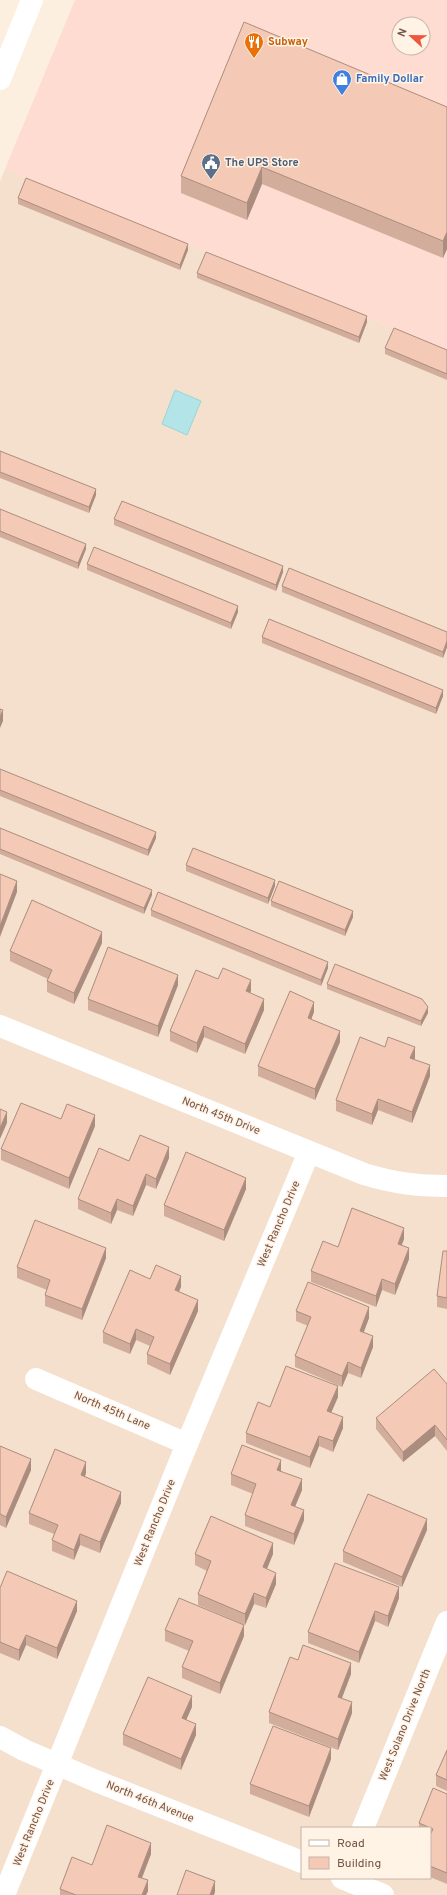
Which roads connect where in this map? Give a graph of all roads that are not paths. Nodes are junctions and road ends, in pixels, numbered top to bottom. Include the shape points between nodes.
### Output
1 (32, 0) edge
2 (0, 79) edge
3 (0, 1026) edge
4 (309, 1152) junction
5 (447, 1186) edge
6 (36, 1379) dead end
7 (187, 1444) junction
8 (447, 1622) edge
9 (0, 1737) edge
10 (58, 1765) junction
11 (364, 1827) edge
12 (301, 1862) edge
13 (345, 1879) edge
14 (4, 1895) edge
15 (383, 1895) edge

1 - 2 street
3 - 4 street, North 45th Drive
4 - 5 street, North 45th Drive via 389,1182 415,1186
4 - 7 street, West Rancho Drive
6 - 7 street, North 45th Lane
7 - 10 street, West Rancho Drive
8 - 11 street, West Solano Drive North
9 - 10 street, North 46th Avenue
10 - 12 street, North 46th Avenue
10 - 14 street, West Rancho Drive
13 - 15 street

